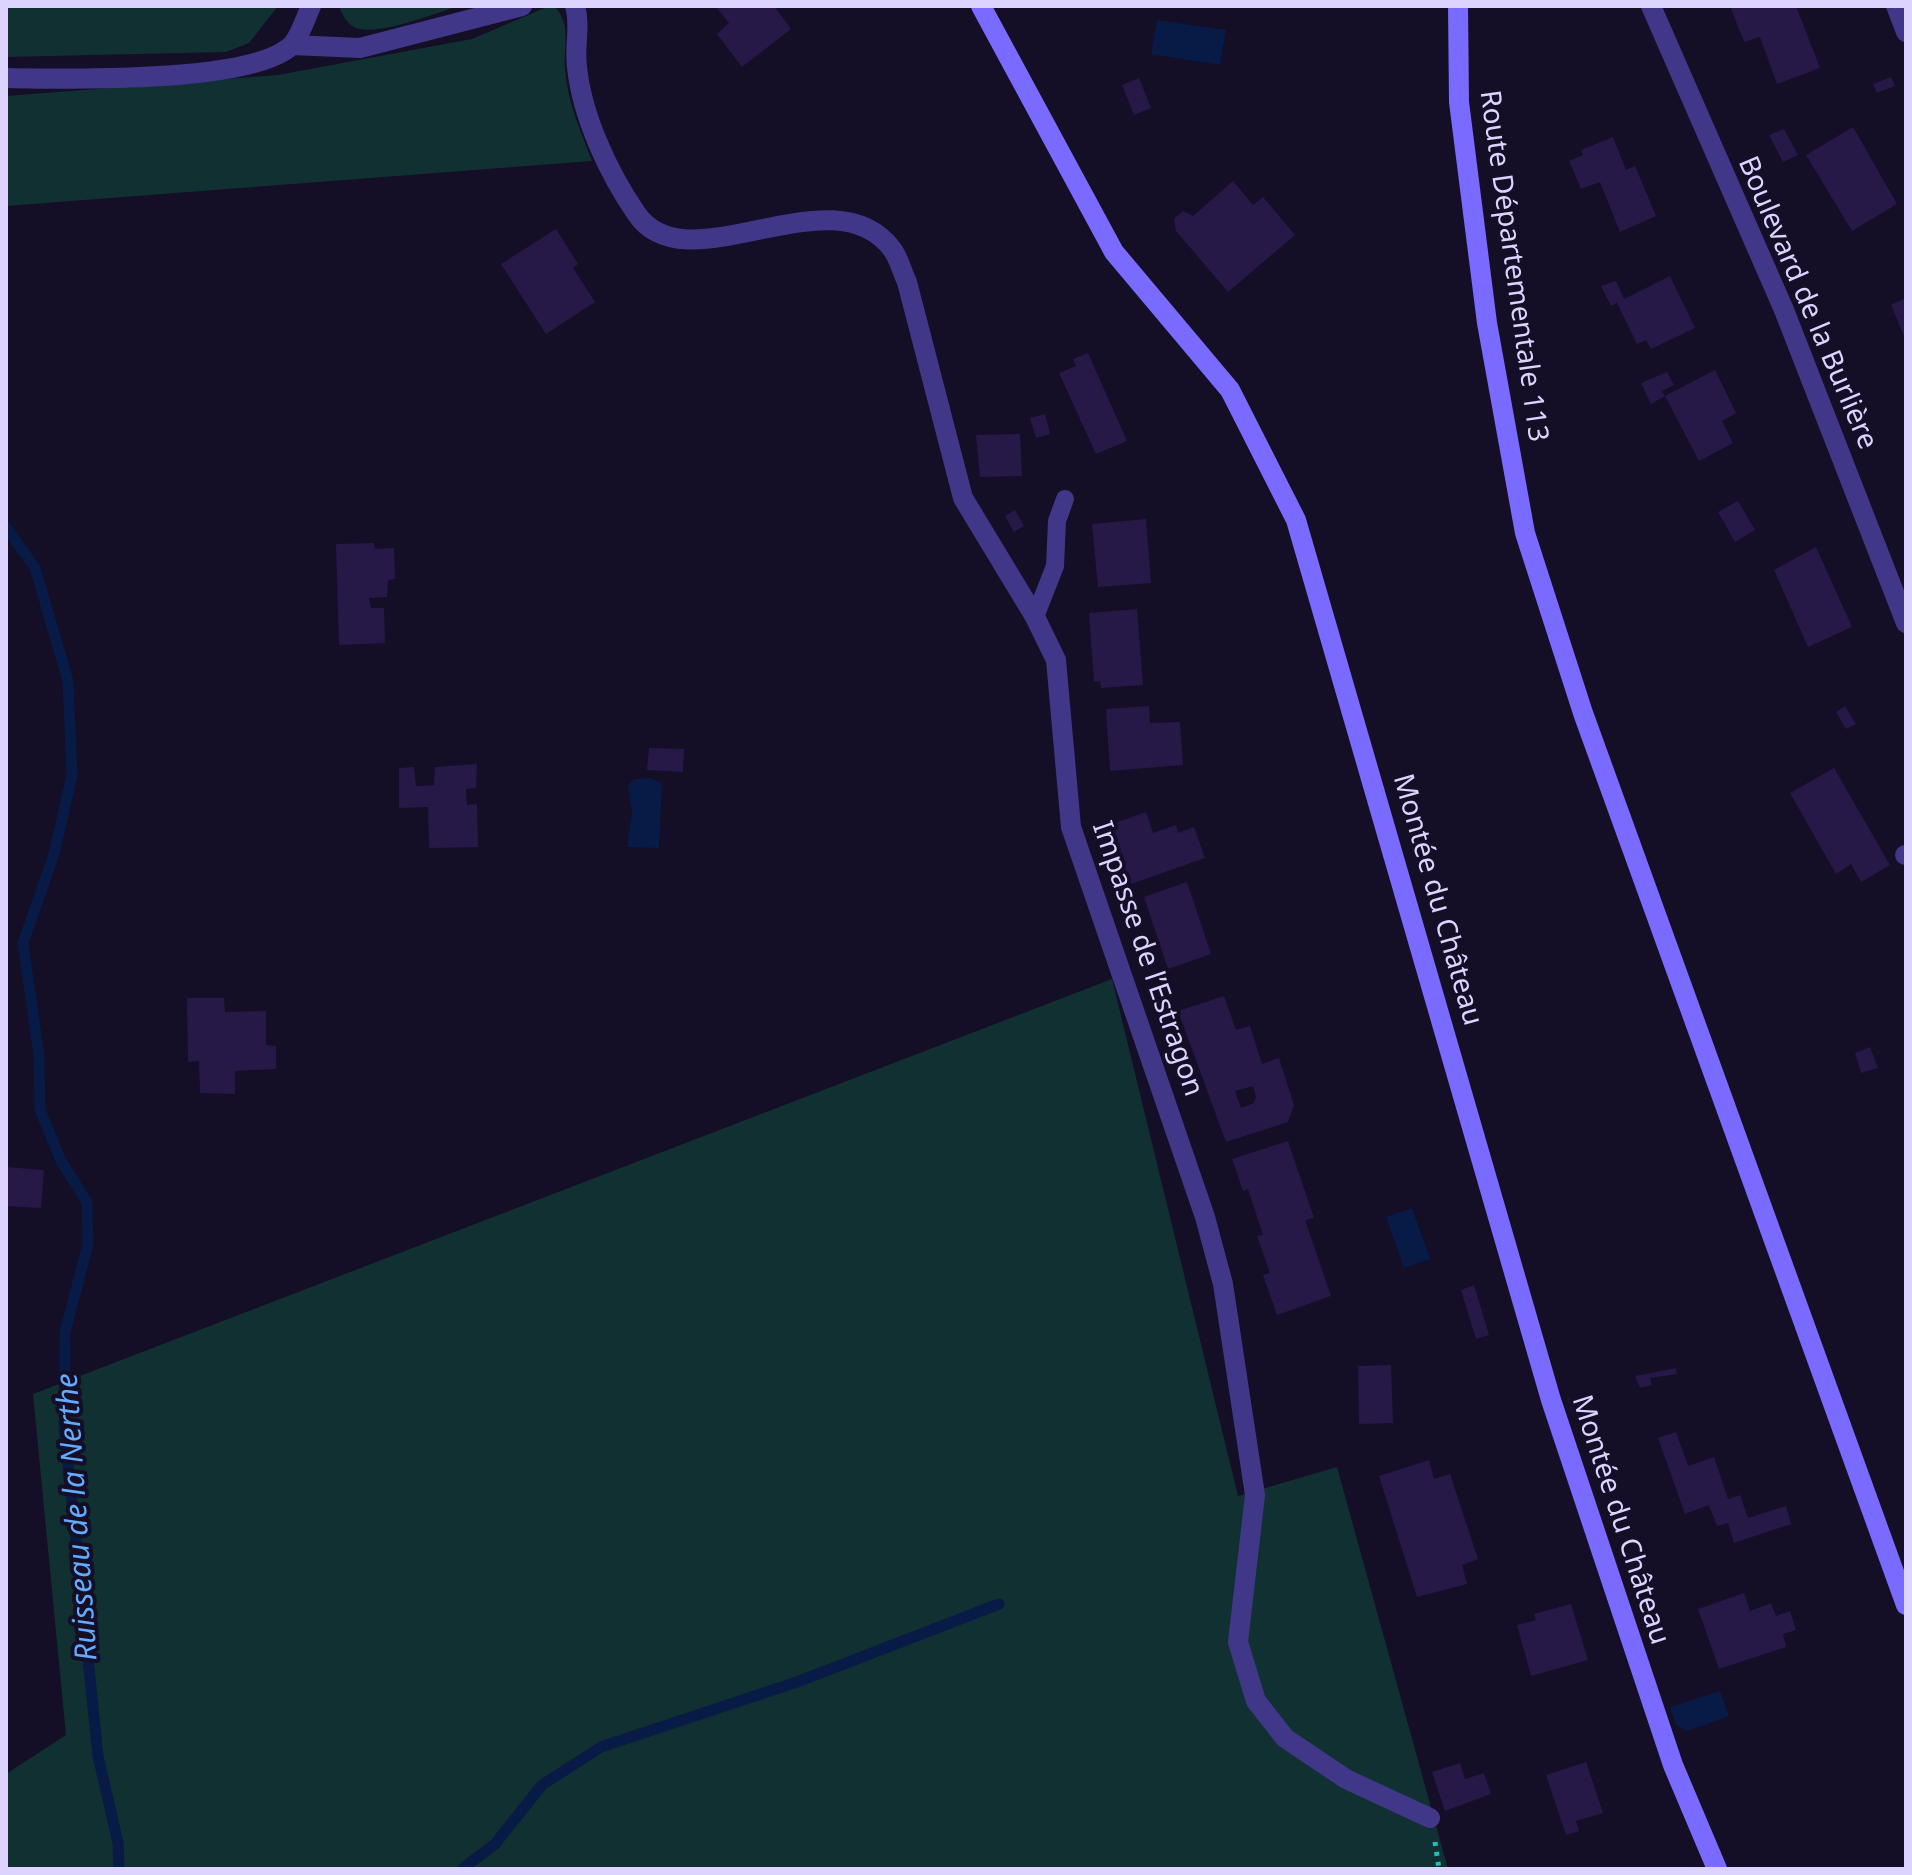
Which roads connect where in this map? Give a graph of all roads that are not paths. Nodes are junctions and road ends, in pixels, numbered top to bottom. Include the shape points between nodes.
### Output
1 (311, 6) edge
2 (522, 6) edge
3 (575, 6) edge
4 (981, 6) edge
5 (1458, 6) edge
6 (1651, 6) edge
7 (1896, 6) edge
8 (1906, 32) edge
9 (292, 45) junction
10 (6, 78) edge
11 (1065, 499) dead end
12 (1035, 617) junction
13 (1906, 623) edge
14 (1906, 1605) edge
15 (1430, 1818) dead end
16 (1717, 1869) edge

1 - 9 street
2 - 9 street via 360,48
3 - 12 street, Impasse de l’Estragon via 577,68 604,156 637,216 656,233 685,239 827,220 868,228 892,248 907,282 963,498
4 - 16 street, Montée du Château via 1114,252 1230,390 1296,520 1551,1400 1673,1765
5 - 14 street, Route Départementale 113 via 1459,102 1487,323 1525,533 1583,713
6 - 13 street, Boulevard de la Burlière via 1784,310
7 - 8 street
9 - 10 street via 243,67 114,79
11 - 12 lane via 1057,521 1055,566
12 - 15 street, Impasse de l’Estragon via 1056,660 1071,827 1205,1217 1223,1284 1255,1495 1238,1642 1256,1701 1285,1738 1346,1779

